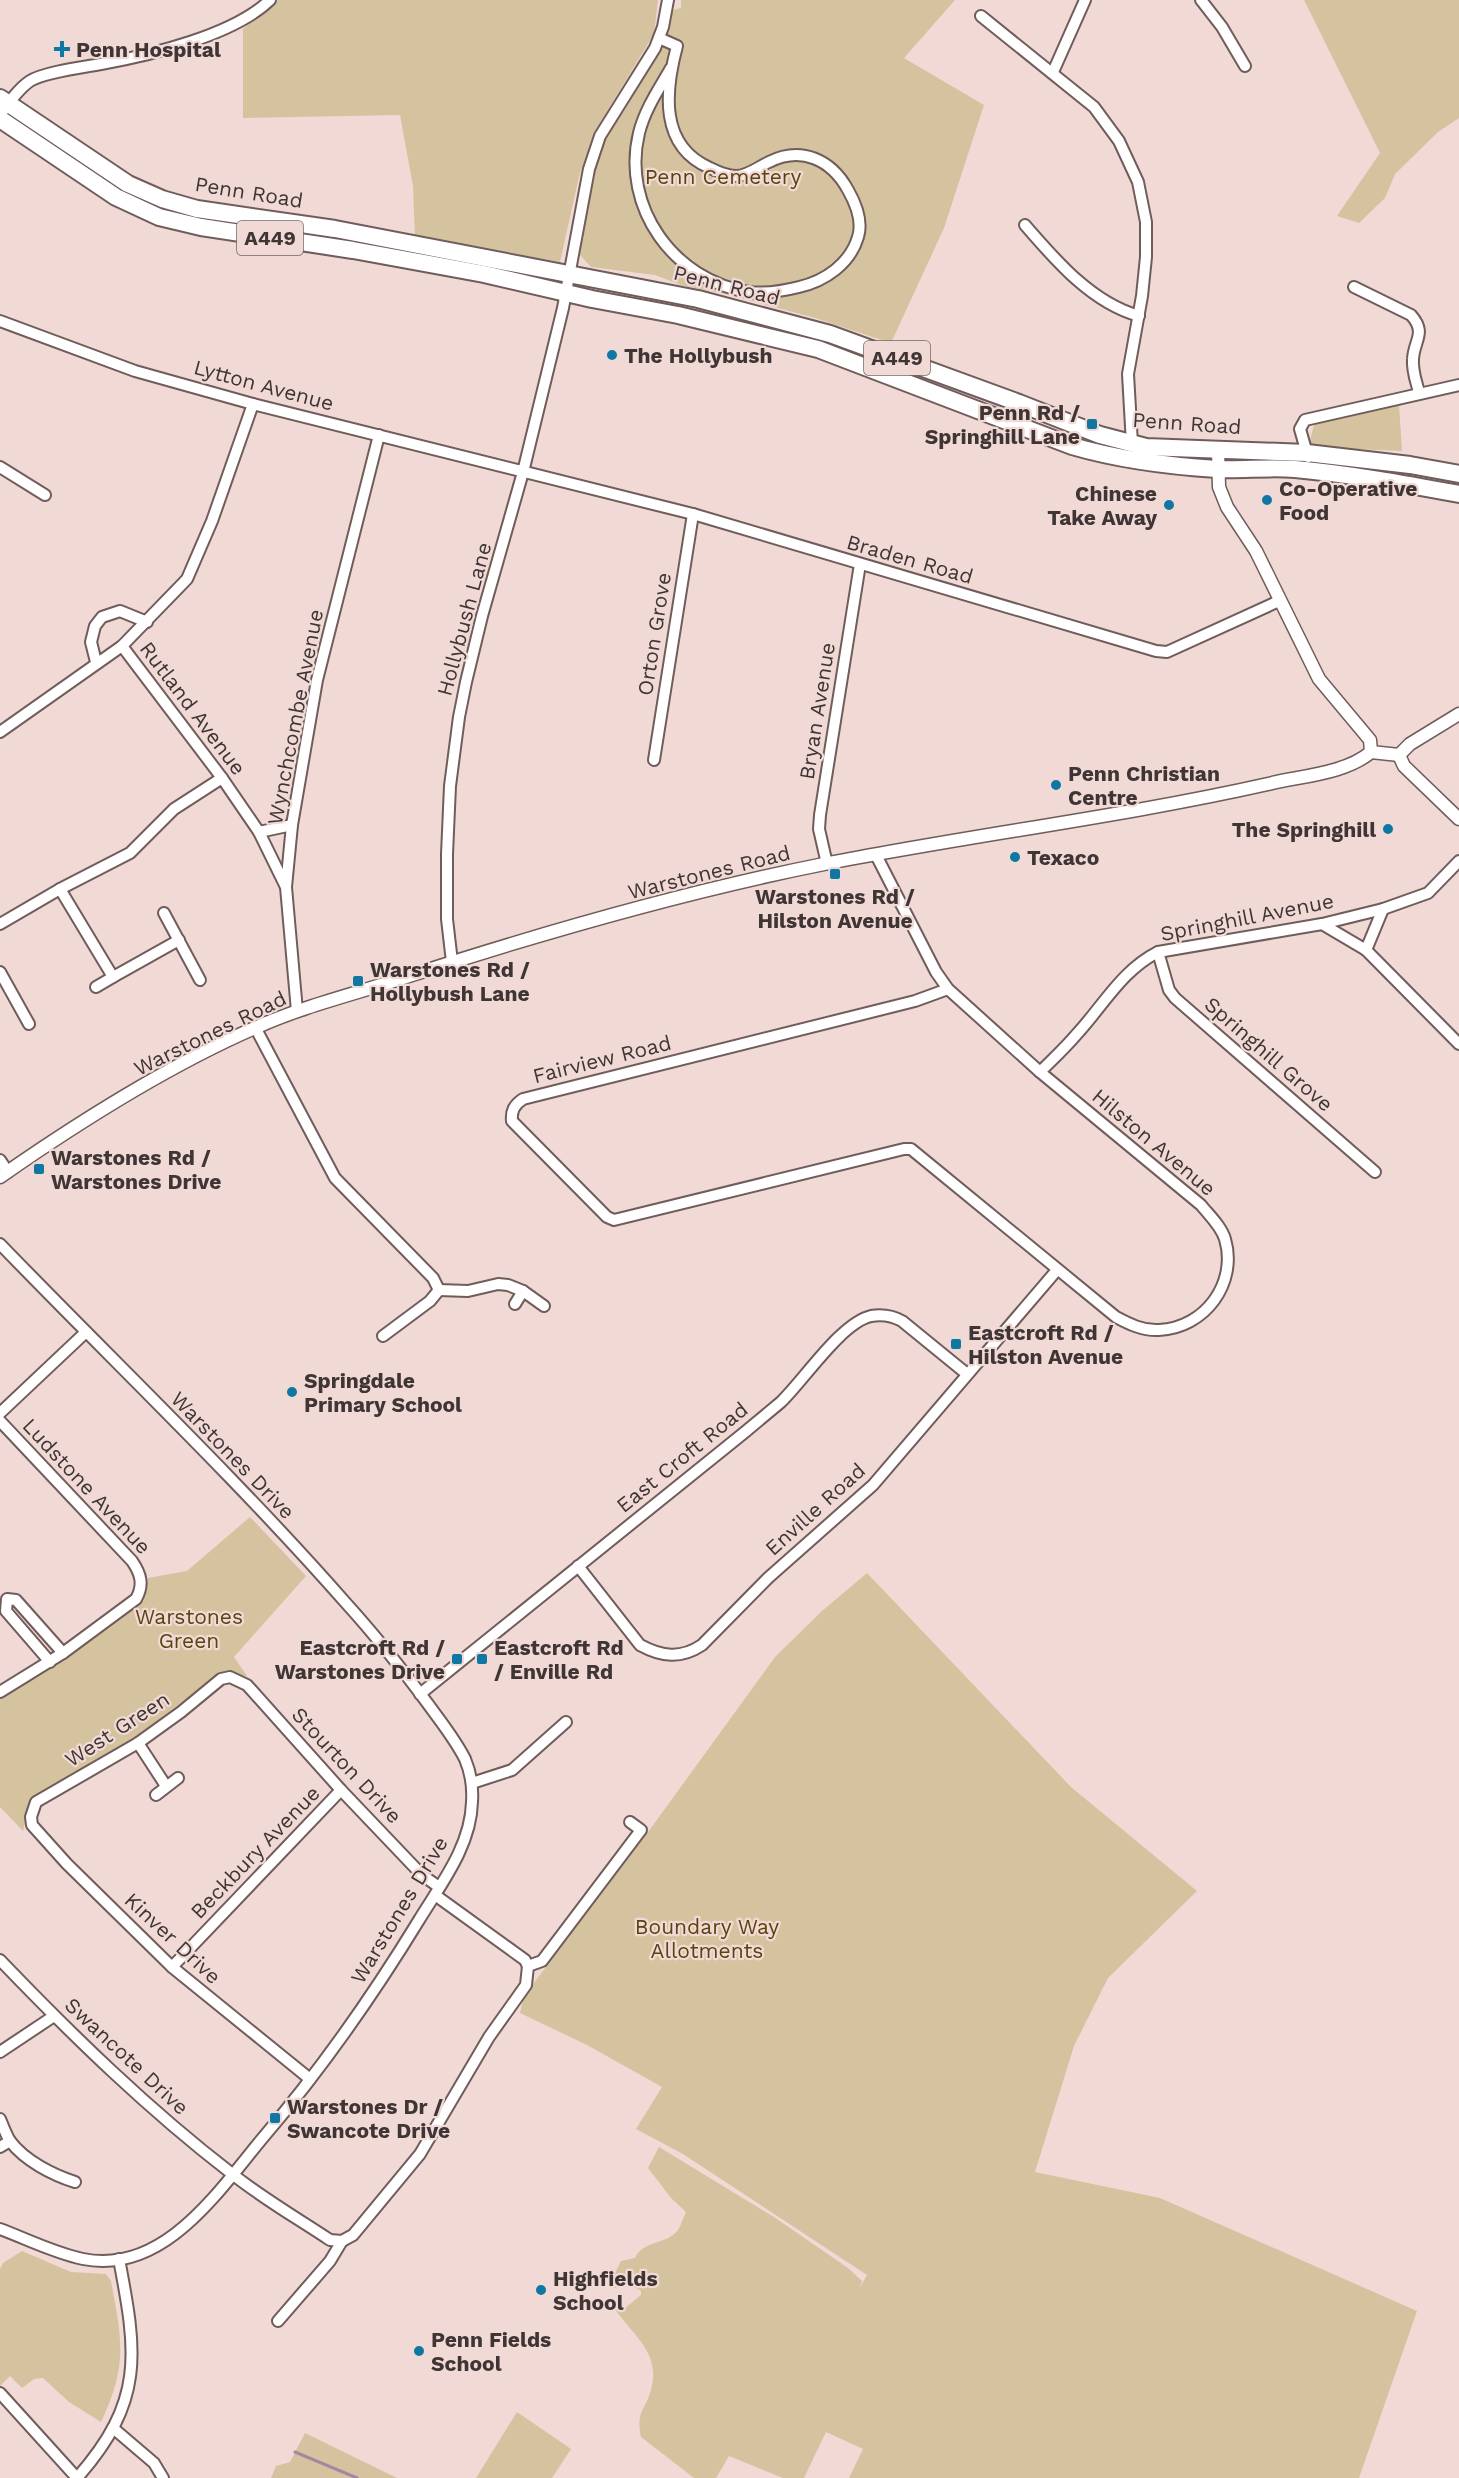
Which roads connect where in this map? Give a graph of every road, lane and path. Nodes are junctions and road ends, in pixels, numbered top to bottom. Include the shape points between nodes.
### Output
1 (270, 0) edge
2 (668, 0) edge
3 (1086, 0) edge
4 (1201, 0) edge
5 (981, 16) dead end
6 (659, 38) junction
7 (1245, 66) dead end
8 (671, 68) junction
9 (1053, 72) junction
10 (2, 109) edge
11 (1025, 225) dead end
12 (568, 284) junction
13 (1354, 287) dead end
14 (1139, 316) junction
15 (0, 321) edge
16 (1459, 385) edge
17 (1419, 392) junction
18 (254, 404) junction
19 (379, 435) junction
20 (1132, 444) junction
21 (1218, 449) junction
22 (1307, 453) junction
23 (0, 467) edge
24 (1218, 469) junction
25 (1313, 471) junction
26 (523, 472) junction
27 (1459, 474) edge
28 (1459, 494) edge
29 (45, 495) dead end
30 (693, 514) junction
31 (860, 564) junction
32 (1279, 601) junction
33 (147, 622) junction
34 (122, 646) junction
35 (96, 662) junction
36 (1459, 714) edge
37 (0, 732) edge
38 (1371, 752) junction
39 (1399, 755) junction
40 (654, 760) dead end
41 (222, 778) junction
42 (1459, 819) edge
43 (292, 825) junction
44 (259, 831) junction
45 (876, 855) junction
46 (1459, 861) edge
47 (827, 864) junction
48 (286, 887) junction
49 (60, 889) junction
50 (1383, 909) junction
51 (164, 913) dead end
52 (0, 924) edge
53 (1322, 924) junction
54 (178, 940) junction
55 (1366, 950) junction
56 (1158, 952) junction
57 (452, 962) junction
58 (0, 972) edge
59 (113, 977) junction
60 (200, 980) dead end
61 (96, 987) dead end
62 (948, 989) junction
63 (297, 1011) junction
64 (29, 1024) dead end
65 (255, 1028) junction
66 (1459, 1044) edge
67 (1040, 1072) junction
68 (917, 1152) joint
69 (0, 1160) edge
70 (1375, 1172) dead end
71 (4, 1174) edge
72 (0, 1244) edge
73 (1057, 1270) junction
74 (439, 1290) junction
75 (523, 1291) junction
76 (516, 1304) dead end
77 (544, 1306) dead end
78 (86, 1332) junction
79 (384, 1336) dead end
80 (967, 1374) junction
81 (0, 1413) edge
82 (0, 1421) edge
83 (578, 1566) junction
84 (63, 1653) junction
85 (50, 1662) junction
86 (221, 1678) joint
87 (0, 1692) edge
88 (420, 1694) junction
89 (566, 1722) dead end
90 (138, 1743) junction
91 (178, 1778) dead end
92 (472, 1783) junction
93 (166, 1786) junction
94 (341, 1790) junction
95 (156, 1795) dead end
96 (33, 1808) joint
97 (630, 1822) dead end
98 (437, 1891) junction
99 (0, 1960) edge
100 (528, 1966) junction
101 (172, 1967) junction
102 (54, 2016) junction
103 (0, 2052) edge
104 (310, 2079) junction
105 (0, 2119) edge
106 (10, 2141) junction
107 (0, 2147) edge
108 (232, 2174) junction
109 (75, 2182) dead end
110 (0, 2229) edge
111 (342, 2241) junction
112 (118, 2259) junction
113 (278, 2321) dead end
114 (0, 2393) edge
115 (113, 2428) junction
116 (77, 2478) edge
117 (163, 2478) edge

1 - 10 street via 210,36 31,81
2 - 6 street, Hollybush Lane
3 - 9 street
4 - 7 street
5 - 9 street
6 - 8 street via 677,46
6 - 12 street, Hollybush Lane via 600,136 589,169
8 - 8 street via 644,114 636,152 640,201 652,226 689,266 728,287 770,292 806,285 831,274 849,255 860,226 854,200 845,184 827,164 813,156 783,156 737,176 694,160 679,141 669,117
9 - 14 street via 1108,124 1138,182 1146,222
10 - 12 highway, Penn Road / A449 via 128,184 162,199 197,209 335,229
11 - 14 street via 1096,295
12 - 20 highway, Penn Road / A449 via 698,299 830,334
12 - 24 highway, Penn Road / A449 via 818,349 1105,456
12 - 26 street, Hollybush Lane
13 - 17 street via 1411,315 1417,322 1419,335 1413,372
14 - 20 street via 1128,374
15 - 18 street, Lytton Avenue via 135,371
16 - 17 street
17 - 22 street via 1305,420 1300,429
18 - 19 street, Lytton Avenue
18 - 33 street via 187,579
19 - 26 street, Lytton Avenue
19 - 43 street, Wynchcombe Avenue via 317,680
20 - 21 highway, Penn Road / A449
21 - 22 highway, Penn Road / A449
21 - 24 street
22 - 25 street
22 - 27 highway, Penn Road / A449
23 - 29 street
24 - 25 highway, Penn Road / A449
24 - 32 street via 1219,487 1227,507 1256,551
25 - 28 highway, Penn Road / A449
26 - 30 street, Braden Road
26 - 57 street, Hollybush Lane via 482,616 459,717 447,854 447,919
30 - 31 street, Braden Road
30 - 40 street, Orton Grove
31 - 32 street, Braden Road via 1167,652
31 - 47 street, Bryan Avenue via 820,815
32 - 38 street via 1319,680 1370,740
33 - 34 street
33 - 35 street via 120,611 102,617 91,642
34 - 35 street
34 - 41 street, Rutland Avenue
35 - 37 street
36 - 39 street
38 - 39 street
38 - 45 street, Warstones Road via 1328,771 1212,796
39 - 42 street via 1404,766
41 - 44 street, Rutland Avenue
41 - 49 street via 174,809 130,852
43 - 44 street
43 - 48 street, Wynchcombe Avenue
44 - 48 street, Rutland Avenue
45 - 47 street, Warstones Road
45 - 62 street, Hilston Avenue
46 - 50 street, Springhill Avenue via 1428,893
47 - 57 street, Warstones Road via 657,902
48 - 63 street, Wynchcombe Avenue
49 - 52 street
49 - 59 street
50 - 53 street, Springhill Avenue
50 - 55 street
51 - 54 street
53 - 55 street
53 - 56 street, Springhill Avenue
54 - 59 street
54 - 60 street
55 - 66 street
56 - 67 street, Springhill Avenue via 1128,972 1077,1035
56 - 70 street, Springhill Grove via 1175,998
57 - 63 street, Warstones Road
58 - 64 street
59 - 61 street
62 - 67 street, Hilston Avenue
62 - 68 street, Fairview Road via 915,1001 523,1099 512,1112 512,1122 614,1220 904,1149
63 - 65 street, Warstones Road
65 - 71 street, Warstones Road via 72,1128
65 - 74 street via 335,1178 433,1278
67 - 73 street, Hilston Avenue via 1201,1205 1224,1238 1228,1272 1206,1311 1184,1324 1159,1330 1131,1325 1116,1317
68 - 73 street, Hilston Avenue
69 - 71 street
72 - 78 street, Warstones Drive
73 - 80 street, Enville Road
74 - 75 street via 468,1291 498,1284
74 - 79 street
75 - 76 street
75 - 77 street
78 - 81 street
78 - 88 street, Warstones Drive via 312,1564
80 - 83 street, East Croft Road via 902,1321 892,1316 871,1316 839,1338 781,1401
80 - 83 street, Enville Road via 873,1485 693,1651 668,1656 640,1645
82 - 84 street, Ludstone Avenue via 139,1571 140,1591 136,1599
83 - 88 street, East Croft Road
84 - 85 street
84 - 85 street via 16,1600 7,1599 6,1611
85 - 87 street
86 - 90 street, West Green
86 - 94 street, Stourton Drive via 230,1677 247,1685
88 - 92 street, Warstones Drive via 457,1744
89 - 92 street via 512,1770
90 - 93 street
90 - 96 street, West Green via 43,1796
91 - 93 street
92 - 98 street, Warstones Drive via 467,1834
93 - 95 street
94 - 98 street, Stourton Drive
94 - 101 street, Beckbury Avenue
96 - 101 street, Kinver Drive via 32,1825 45,1841
97 - 100 street via 641,1830 542,1961
98 - 100 street, Stourton Drive
98 - 104 street, Warstones Drive via 375,1989
99 - 102 street, Swancote Drive
100 - 111 street via 526,1984 489,2037 420,2154 353,2235
101 - 104 street, Kinver Drive
102 - 103 street
102 - 108 street, Swancote Drive via 135,2095
104 - 108 street, Warstones Drive
105 - 106 street
106 - 107 street
106 - 109 street via 40,2166
108 - 111 street, Swancote Drive via 330,2240
108 - 112 street, Warstones Drive via 171,2237 143,2252
110 - 112 street, Warstones Drive via 82,2259
111 - 113 street via 330,2261
112 - 115 street via 131,2324 133,2367 127,2395
114 - 116 street
115 - 116 street
115 - 117 street via 154,2463

